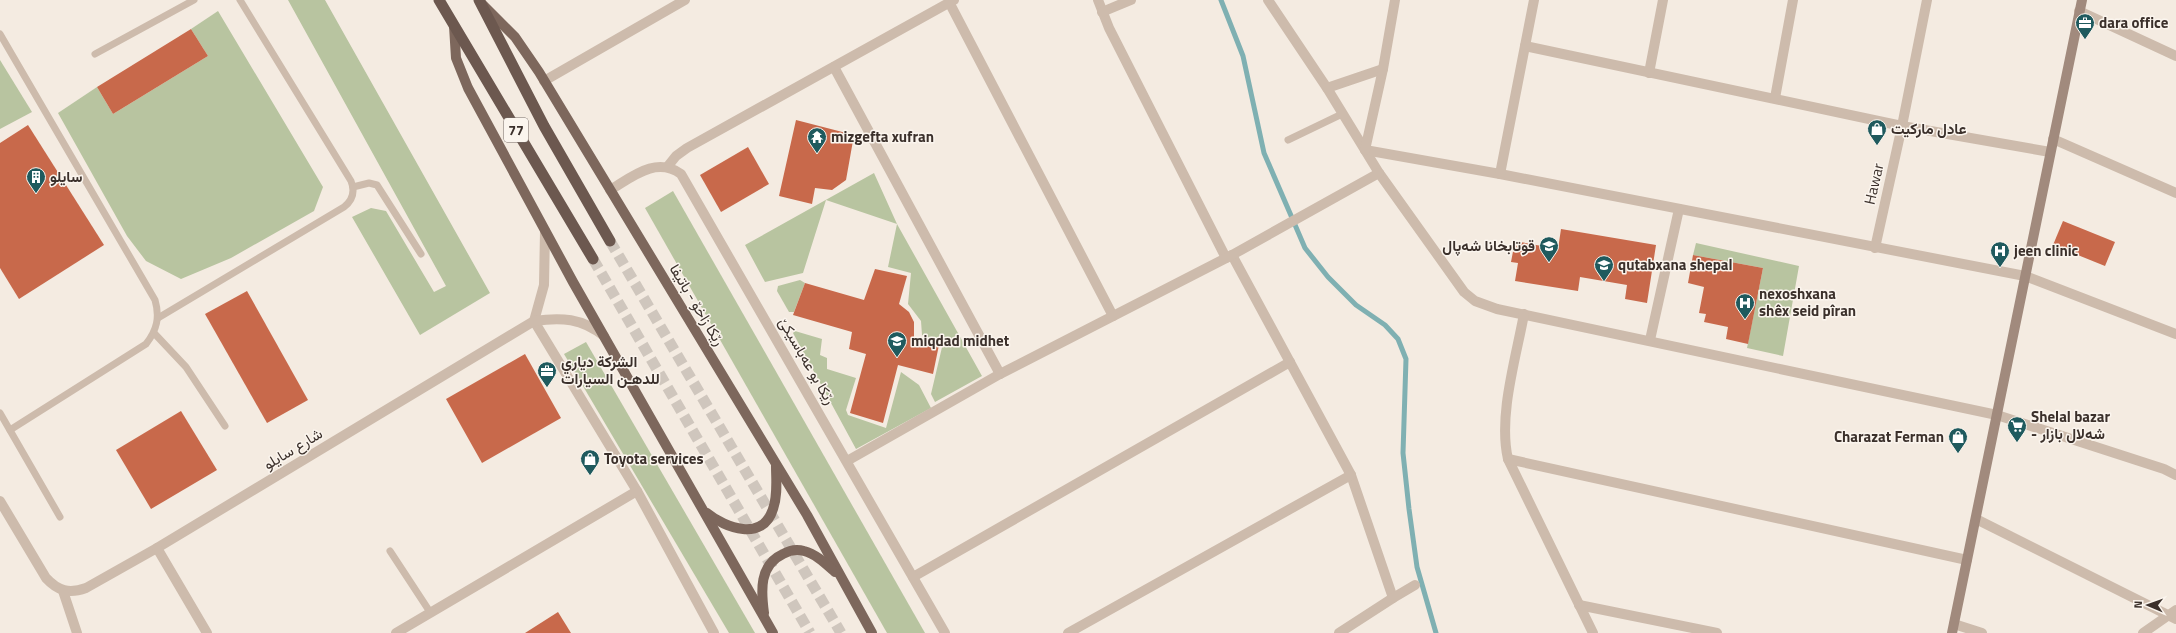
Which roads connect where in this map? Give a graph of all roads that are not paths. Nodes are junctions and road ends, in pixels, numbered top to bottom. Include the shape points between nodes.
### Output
1 (194, 0) edge
2 (240, 0) edge
3 (439, 0) edge
4 (685, 0) edge
5 (1098, 0) edge
6 (1131, 0) edge
7 (1268, 0) edge
8 (1395, 0) edge
9 (1534, 0) edge
10 (1663, 0) edge
11 (1793, 0) edge
12 (1927, 0) edge
13 (2082, 0) edge
14 (951, 1) edge
15 (480, 2) edge
16 (2079, 11) junction
17 (1102, 12) junction
18 (454, 26) junction
19 (0, 34) edge
20 (1525, 46) junction
21 (94, 54) dead end
22 (2176, 56) edge
23 (834, 67) junction
24 (1383, 69) junction
25 (1649, 73) junction
26 (544, 81) junction
27 (1326, 88) junction
28 (1775, 98) junction
29 (1342, 114) junction
30 (1902, 126) junction
31 (2053, 139) junction
32 (1288, 140) dead end
33 (1365, 150) junction
34 (2050, 152) junction
35 (668, 166) junction
36 (1379, 173) junction
37 (1500, 174) junction
38 (353, 187) junction
39 (610, 190) junction
40 (2176, 193) edge
41 (1679, 209) junction
42 (545, 231) junction
43 (610, 241) tunnel mouth
44 (1875, 248) junction
45 (421, 254) dead end
46 (1229, 256) junction
47 (594, 259) tunnel mouth
48 (2025, 276) junction
49 (1524, 314) junction
50 (1113, 316) junction
51 (158, 318) junction
52 (534, 321) junction
53 (154, 334) junction
54 (2176, 334) edge
55 (604, 336) junction
56 (1650, 340) junction
57 (1290, 362) junction
58 (1000, 374) junction
59 (0, 413) edge
60 (1997, 415) junction
61 (224, 426) dead end
62 (10, 430) junction
63 (1508, 459) junction
64 (847, 461) junction
65 (776, 466) junction
66 (1351, 475) junction
67 (2176, 475) edge
68 (637, 491) junction
69 (0, 501) edge
70 (702, 509) junction
71 (60, 517) dead end
72 (1976, 519) junction
73 (157, 548) junction
74 (390, 551) dead end
75 (1967, 560) junction
76 (840, 576) junction
77 (913, 577) junction
78 (1415, 585) dead end
79 (63, 591) junction
80 (1393, 598) junction
81 (1579, 605) junction
82 (430, 612) junction
83 (2174, 615) edge
84 (766, 620) junction
85 (1953, 629) edge
86 (710, 632) edge
87 (77, 633) edge
88 (208, 633) edge
89 (396, 633) edge
90 (773, 633) edge
91 (872, 633) edge
92 (945, 633) edge
93 (1068, 633) edge
94 (1340, 633) edge
95 (1593, 633) edge
96 (1717, 633) edge
97 (1982, 633) edge
98 (2143, 633) edge

1 - 21 lane
2 - 38 lane
3 - 18 highway, 77
4 - 26 street
5 - 17 street
6 - 17 street
7 - 27 street
8 - 24 street
9 - 20 street
10 - 25 street
11 - 28 street
12 - 30 street, Hawar
13 - 16 main road
14 - 23 street
14 - 50 street
15 - 26 main road, رێکا زاخۆ - باتیفا via 515,37
15 - 43 highway, رێکا زاخۆ - باتیفا / 77 via 544,126
16 - 22 street
16 - 31 main road
17 - 46 street
18 - 42 main road via 456,58 461,74
18 - 47 highway, 77
19 - 51 lane via 155,300
20 - 25 street
20 - 37 street
23 - 35 street via 687,148
23 - 58 street
24 - 27 street
24 - 33 street
25 - 28 street
26 - 39 main road, رێکا زاخۆ - باتیفا
27 - 29 street
28 - 30 street
29 - 32 lane
29 - 33 street
30 - 34 street
30 - 44 street, Hawar
31 - 34 main road
31 - 40 street
33 - 36 street
33 - 37 street
34 - 48 main road
35 - 39 street via 652,167
35 - 64 street, رێكا بو عه‌باسيكێ via 681,174 685,180
36 - 46 street
36 - 49 street via 1464,292 1486,306
37 - 41 street
38 - 45 lane via 369,183 377,185
38 - 51 lane via 352,198 344,207
39 - 65 main road, رێکا زاخۆ - باتیفا
41 - 44 street
41 - 56 street
42 - 52 street via 544,285
42 - 55 main road
44 - 48 street
46 - 50 street
46 - 57 street
48 - 54 street
48 - 60 main road
49 - 56 street
49 - 63 street via 1505,422
50 - 58 street
51 - 53 lane
52 - 55 street, شارع سايلو via 572,319
52 - 68 street
52 - 73 street, شارع سايلو
53 - 61 lane via 186,367
53 - 62 lane via 146,344
55 - 70 main road
56 - 60 street
57 - 66 street
57 - 77 street
58 - 64 street
59 - 62 lane
60 - 67 street
60 - 72 main road
62 - 71 lane
63 - 75 street
63 - 81 street
64 - 77 street, رێكا بو عه‌باسيكێ
65 - 70 main road via 777,489 773,510 760,526 740,530 719,523
65 - 76 main road, رێکا زاخۆ - باتیفا via 807,515
66 - 80 street
66 - 93 street
68 - 82 street
68 - 86 street
69 - 79 street via 46,578 53,586
70 - 84 main road
72 - 75 main road
72 - 83 street
73 - 79 street, شارع سايلو via 86,588 75,592
73 - 88 street
74 - 82 lane
75 - 85 main road
76 - 84 main road via 810,553 795,550 777,556 765,572 762,586
76 - 91 main road, رێکا زاخۆ - باتیفا
77 - 92 street, رێكا بو عه‌باسيكێ
78 - 80 street
79 - 87 street
80 - 94 street
81 - 95 street
81 - 96 street
82 - 89 street
83 - 98 street
84 - 90 main road
85 - 97 street

